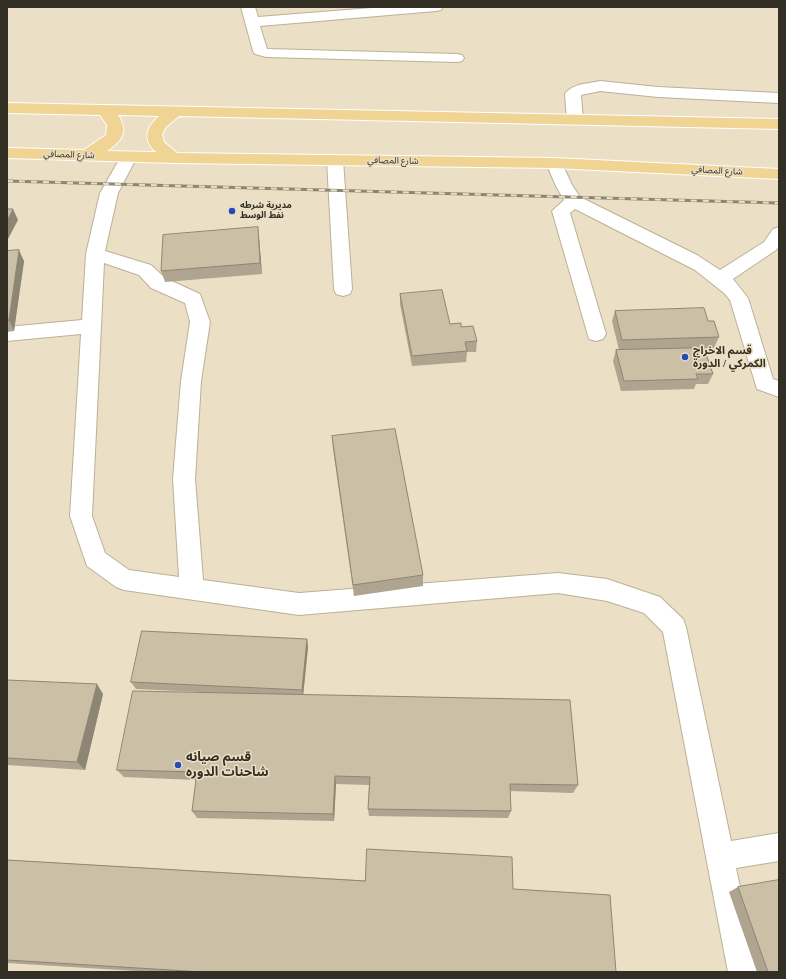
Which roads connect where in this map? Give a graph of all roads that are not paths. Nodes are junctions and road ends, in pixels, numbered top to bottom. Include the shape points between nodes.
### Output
1 (248, 7) edge
2 (436, 7) edge
3 (370, 10) edge
4 (252, 22) junction
5 (457, 58) dead end
6 (779, 98) edge
7 (7, 108) edge
8 (104, 110) junction
9 (176, 111) junction
10 (575, 121) junction
11 (779, 124) edge
12 (7, 153) edge
13 (88, 156) junction
14 (130, 157) junction
15 (174, 158) junction
16 (335, 160) junction
17 (554, 163) junction
18 (779, 174) edge
19 (574, 201) junction
20 (779, 233) edge
21 (95, 254) junction
22 (720, 278) junction
23 (343, 289) dead end
24 (91, 326) junction
25 (7, 334) edge
26 (596, 334) dead end
27 (779, 389) edge
28 (192, 589) junction
29 (779, 847) edge
30 (720, 857) junction
31 (744, 972) edge

1 - 4 street
2 - 3 street
3 - 4 street
4 - 5 street via 260,51 266,53
6 - 10 street via 658,92 600,86 578,90 574,94
7 - 8 main road
8 - 9 main road
8 - 13 main road via 114,119 116,132 106,145
9 - 10 main road
9 - 15 main road via 162,120 154,133 154,140 158,146
10 - 11 main road
12 - 13 main road, شارع المصافي
13 - 14 main road, شارع المصافي
14 - 15 main road, شارع المصافي
14 - 21 street via 109,193
15 - 16 main road, شارع المصافي
16 - 17 main road, شارع المصافي
16 - 23 street
17 - 18 main road, شارع المصافي
17 - 19 street
19 - 22 street
19 - 26 street via 561,210
20 - 22 street via 770,246
21 - 24 street
21 - 28 street via 145,270 158,283 193,299 200,322 191,381 184,479
22 - 27 street via 738,298 764,384
24 - 25 street
24 - 28 street via 81,516 95,559 124,580
28 - 30 street via 298,604 558,583 607,590 652,605 674,627
29 - 30 street
30 - 31 street

